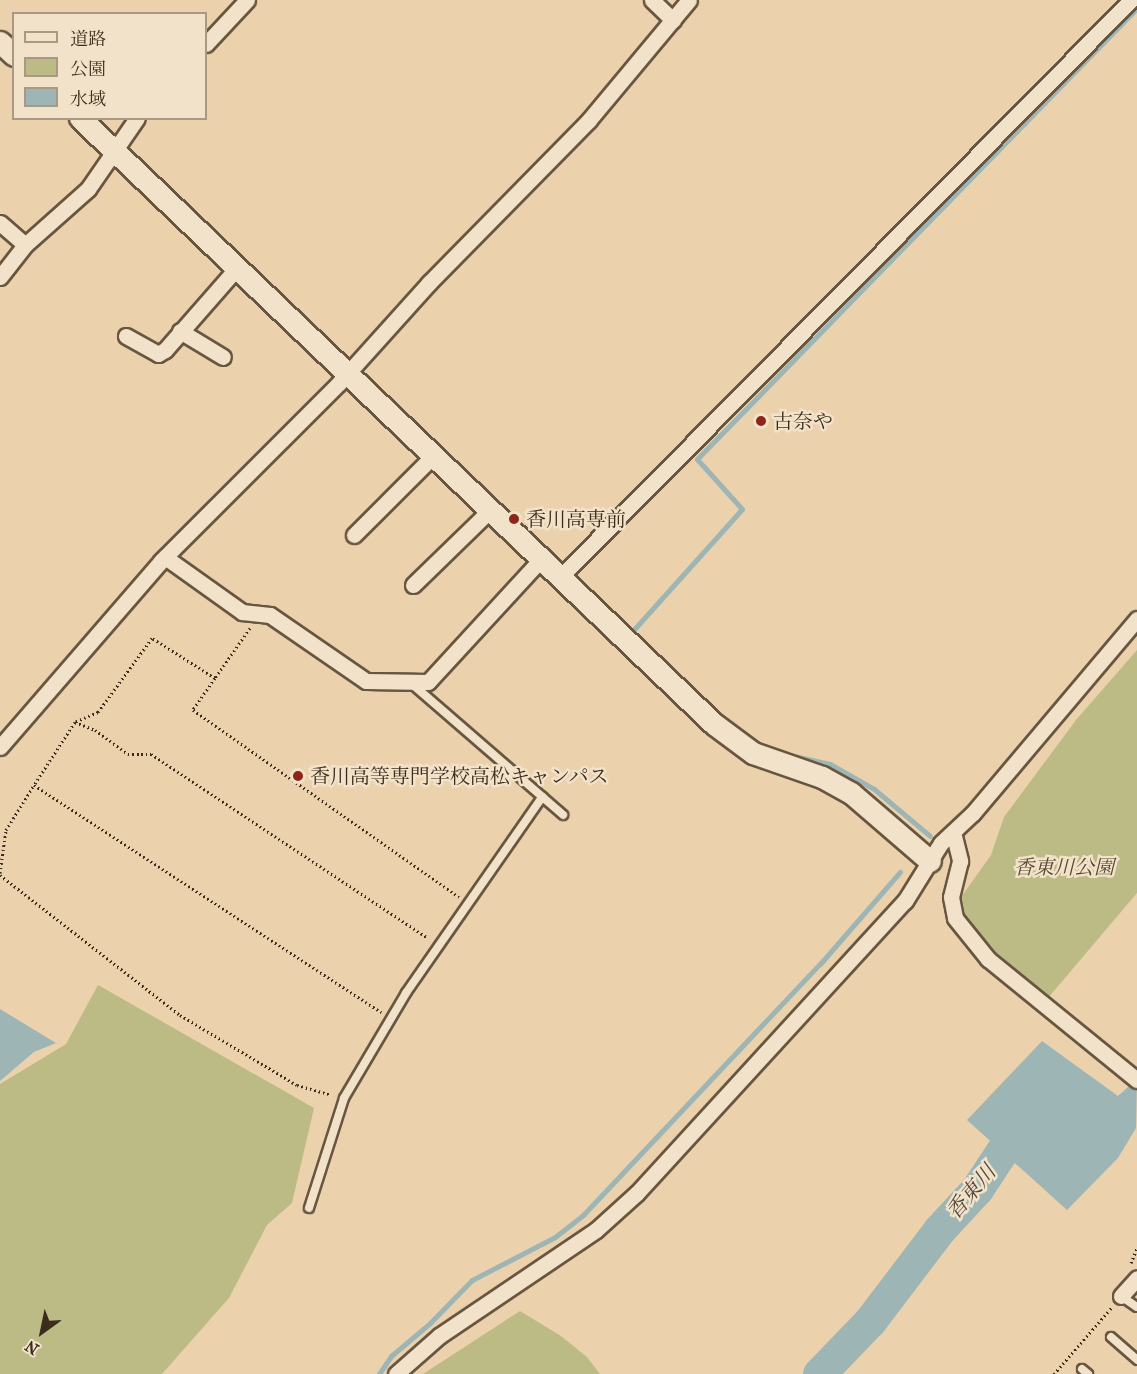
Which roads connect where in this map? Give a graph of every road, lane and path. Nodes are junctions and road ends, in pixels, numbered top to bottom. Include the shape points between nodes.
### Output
1 (247, 0) edge
2 (652, 0) edge
3 (689, 0) edge
4 (1131, 0) edge
5 (673, 20) junction
6 (207, 43) edge
7 (82, 120) edge
8 (136, 120) edge
9 (114, 152) junction
10 (0, 223) edge
11 (25, 245) junction
12 (236, 269) junction
13 (0, 277) edge
14 (180, 331) junction
15 (126, 336) dead end
16 (223, 357) dead end
17 (346, 375) junction
18 (432, 457) junction
19 (489, 511) junction
20 (354, 535) dead end
21 (165, 557) junction
22 (541, 559) junction
23 (560, 577) junction
24 (413, 585) dead end
25 (259, 614) junction
26 (1137, 619) edge
27 (215, 678) junction
28 (410, 682) junction
29 (75, 722) junction
30 (0, 747) edge
31 (34, 785) junction
32 (542, 797) junction
33 (562, 815) dead end
34 (953, 832) junction
35 (930, 861) junction
36 (0, 874) edge
37 (468, 903) junction
38 (439, 945) junction
39 (391, 1018) junction
40 (1137, 1080) edge
41 (344, 1098) junction
42 (309, 1208) dead end
43 (1137, 1248) edge
44 (1137, 1278) edge
45 (1121, 1296) junction
46 (1137, 1307) edge
47 (1111, 1337) dead end
48 (1137, 1359) edge
49 (396, 1374) edge
50 (1054, 1374) edge

1 - 6 street
2 - 5 street
3 - 5 street
4 - 23 street
5 - 17 street via 589,120 437,274
7 - 9 street
8 - 9 street
9 - 11 street via 88,189
9 - 12 street
10 - 11 street
11 - 13 street
12 - 14 street
12 - 17 street
14 - 15 street via 158,354
14 - 16 street
17 - 18 street
17 - 21 street
18 - 19 street
18 - 20 street
19 - 22 street
19 - 24 street
21 - 25 street via 242,612
21 - 30 street
22 - 23 street
22 - 28 street via 428,682
23 - 35 street via 733,740 753,753 822,777 851,793
25 - 27 path
25 - 28 street via 270,615 366,681
26 - 34 street
27 - 29 path via 152,638 98,712
27 - 37 path via 193,710
28 - 32 lane
29 - 31 path
29 - 38 path via 95,730 128,754 151,754
31 - 36 path via 6,830
31 - 39 path
32 - 33 lane
32 - 37 lane
34 - 35 street
34 - 40 street via 960,861 951,897 955,918 988,959
35 - 49 street via 905,901 637,1193 596,1230 439,1336
36 - 41 path via 180,1015 297,1085
37 - 38 lane
38 - 39 lane
39 - 41 lane
41 - 42 lane
43 - 45 path
44 - 45 street
45 - 46 lane
45 - 50 path
47 - 48 lane

